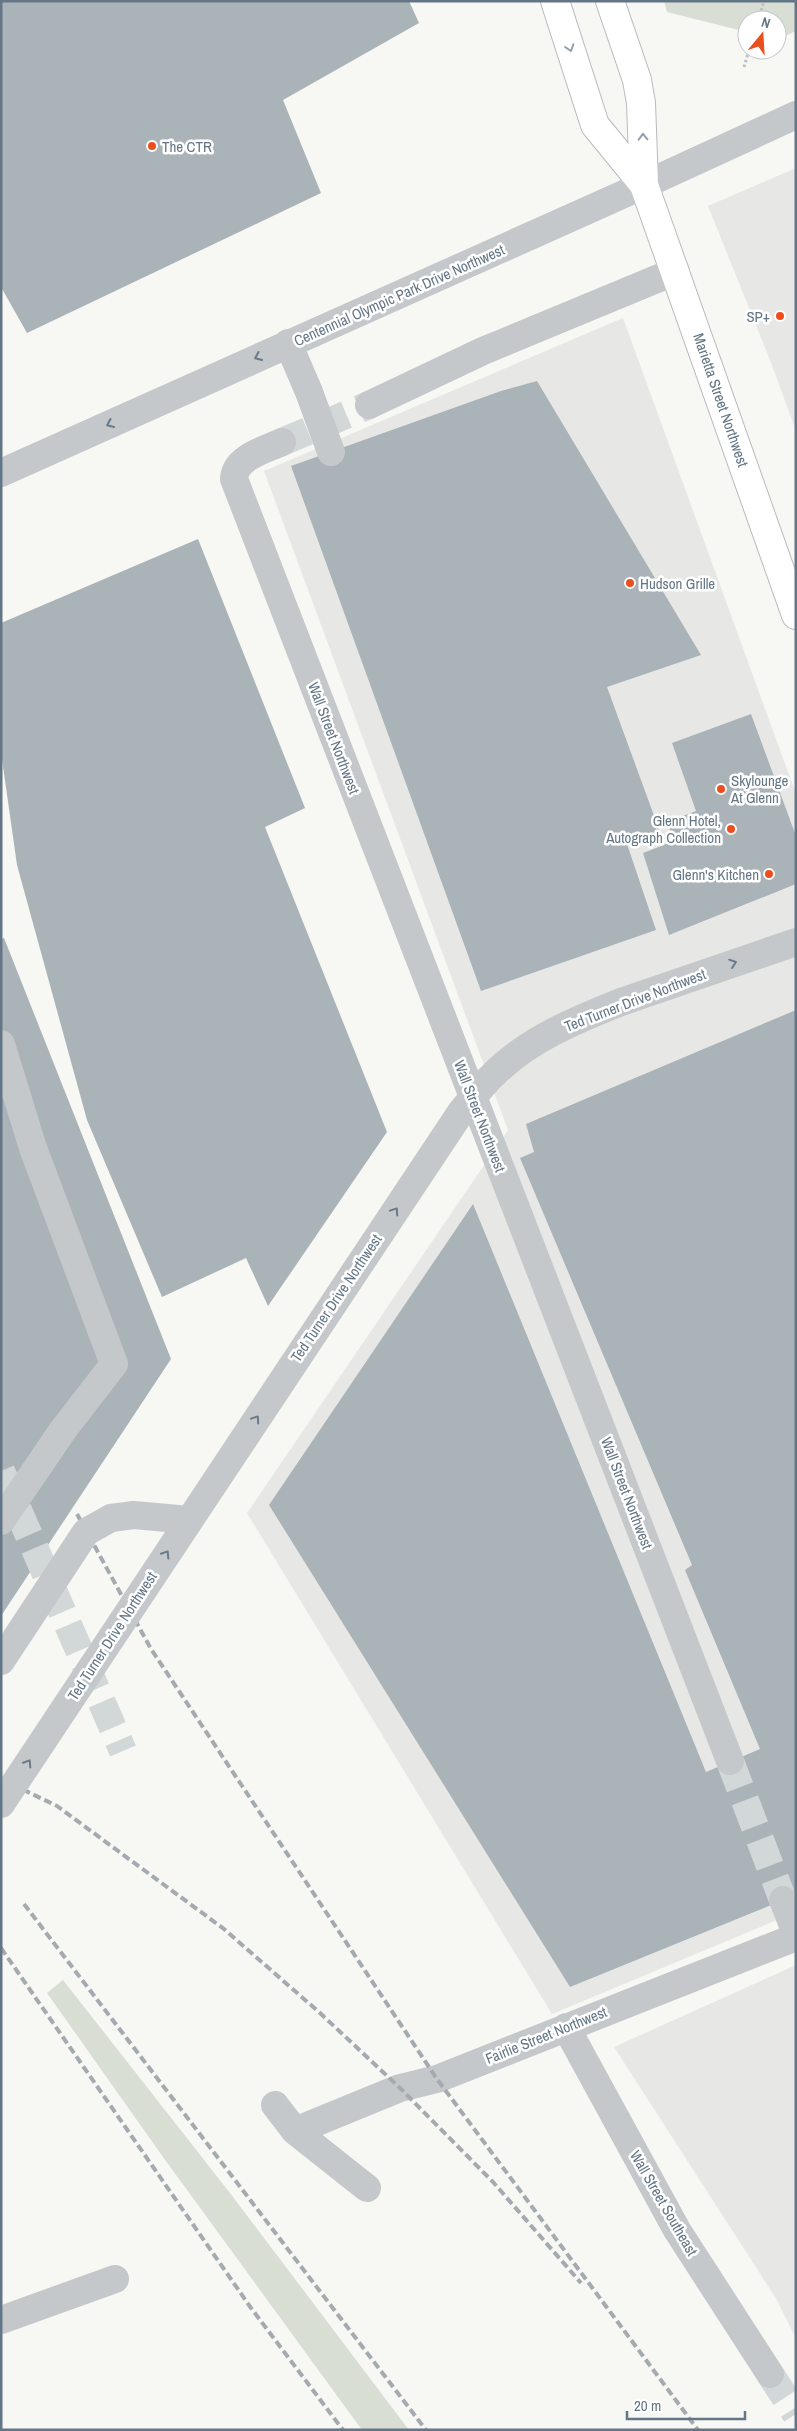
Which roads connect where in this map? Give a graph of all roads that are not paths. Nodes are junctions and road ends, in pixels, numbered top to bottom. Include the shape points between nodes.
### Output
1 (555, 1) edge
2 (610, 1) edge
3 (796, 115) edge
4 (644, 185) junction
5 (676, 271) junction
6 (288, 343) junction
7 (369, 405) tunnel mouth
8 (282, 442) tunnel mouth
9 (331, 452) dead end
10 (1, 474) edge
11 (796, 615) edge
12 (796, 942) edge
13 (1, 1044) edge
14 (189, 1520) junction
15 (1, 1522) edge
16 (1, 1661) edge
17 (730, 1762) tunnel mouth
18 (1, 1804) edge
19 (783, 1900) tunnel mouth
20 (796, 1933) edge
21 (796, 1937) edge
22 (566, 2027) junction
23 (275, 2105) dead end
24 (295, 2131) junction
25 (367, 2188) dead end
26 (115, 2280) dead end
27 (1, 2320) edge
28 (770, 2374) tunnel mouth

1 -> 4 main road, Marietta Street Northwest via 595,124
4 -> 2 main road, Marietta Street Northwest via 637,80
3 - 4 street, Centennial Olympic Park Drive Northwest
4 - 5 main road, Marietta Street Northwest
4 - 6 street, Centennial Olympic Park Drive Northwest
5 - 7 street via 483,351
5 - 11 main road, Marietta Street Northwest
6 - 9 street
6 -> 10 street, Centennial Olympic Park Drive Northwest
8 - 17 street, Wall Street Northwest via 240,462 234,469 234,479
14 -> 12 street, Ted Turner Drive Northwest, bridge via 461,1112 494,1074 529,1046 577,1020
13 - 15 street via 33,1148 114,1364 62,1430
14 - 16 street, bridge via 134,1515 111,1518 86,1532
18 -> 14 street, Ted Turner Drive Northwest, bridge
19 - 20 street
21 - 22 street, Fairlie Street Northwest
22 - 24 street, Fairlie Street Northwest via 437,2078 400,2088
22 - 28 street, Wall Street Southeast via 677,2230
23 - 24 street
24 - 25 street
26 - 27 street

